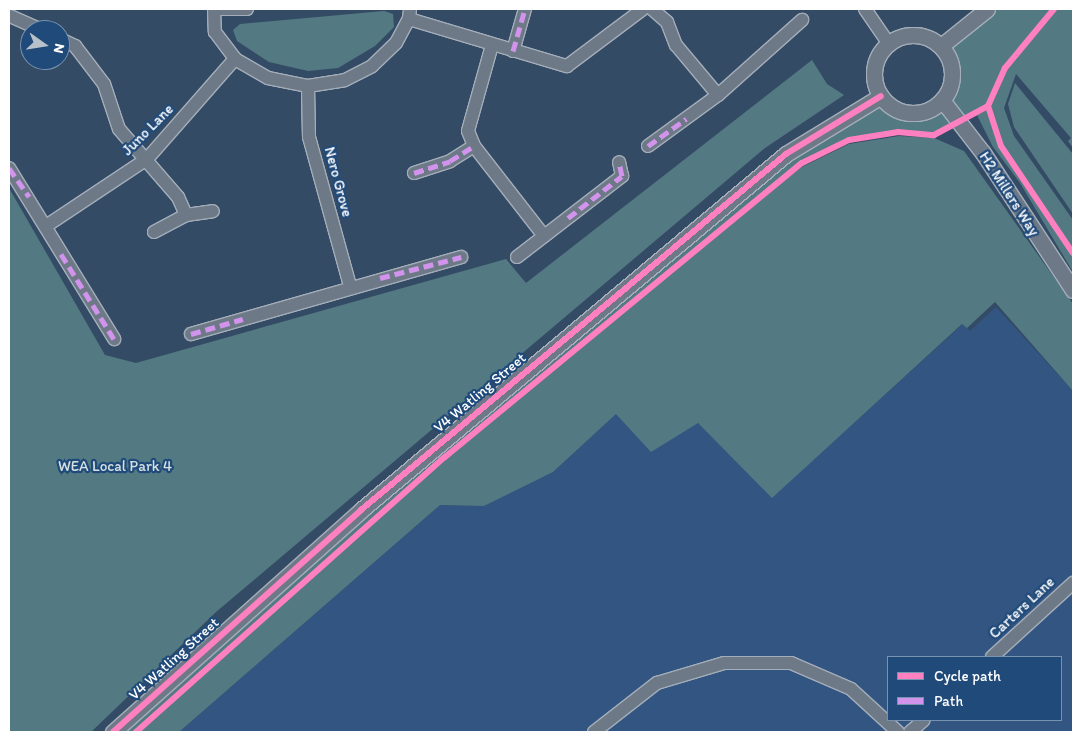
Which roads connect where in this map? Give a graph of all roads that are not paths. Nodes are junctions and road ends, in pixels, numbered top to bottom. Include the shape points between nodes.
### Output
1 (214, 9) edge
2 (218, 9) edge
3 (247, 9) edge
4 (526, 9) edge
5 (643, 9) edge
6 (652, 9) edge
7 (865, 9) edge
8 (987, 9) edge
9 (409, 14) edge
10 (10, 16) dead end
11 (802, 20) dead end
12 (20, 21) edge
13 (70, 44) edge
14 (889, 44) junction
15 (492, 45) junction
16 (940, 46) junction
17 (513, 51) junction
18 (236, 60) junction
19 (308, 86) junction
20 (718, 95) junction
21 (881, 96) junction
22 (942, 100) junction
23 (474, 146) junction
24 (648, 146) dead end
25 (147, 159) junction
26 (619, 162) dead end
27 (9, 168) edge
28 (414, 173) dead end
29 (213, 211) dead end
30 (186, 216) junction
31 (46, 226) junction
32 (154, 232) dead end
33 (544, 236) junction
34 (461, 257) dead end
35 (517, 257) dead end
36 (350, 286) junction
37 (1073, 290) edge
38 (191, 334) dead end
39 (114, 339) dead end
40 (1073, 583) edge
41 (993, 656) edge
42 (923, 721) edge
43 (113, 732) edge
44 (594, 732) edge
45 (898, 732) edge
46 (910, 732) edge

1 - 18 street via 215,32
2 - 3 street
4 - 17 street
5 - 17 street via 567,66
6 - 20 street via 667,22 676,45
7 - 14 street
8 - 16 street
9 - 15 street
9 - 19 street via 396,43 372,66 345,80
10 - 12 street
11 - 20 street
13 - 25 street via 104,84 119,129
14 - 16 street via 910,35
14 - 21 street via 876,63
15 - 17 street
15 - 23 street via 468,131
16 - 22 street via 952,74
18 - 19 street via 268,78
18 - 25 street, Juno Lane
19 - 36 street, Nero Grove via 309,137
20 - 24 street
21 - 22 street via 909,112 930,109
21 - 43 street, V4 Watling Street via 778,161 361,510
22 - 37 street, H2 Millers Way via 983,152
23 - 28 street via 450,161
23 - 33 street
25 - 30 street via 178,197
25 - 31 street, Juno Lane
26 - 33 street via 622,176
27 - 31 street
29 - 30 street
30 - 32 street
31 - 39 street
33 - 35 street
34 - 36 street
36 - 38 street
40 - 41 street, Carters Lane
42 - 46 street
44 - 45 street via 657,683 724,663 791,663 851,689

